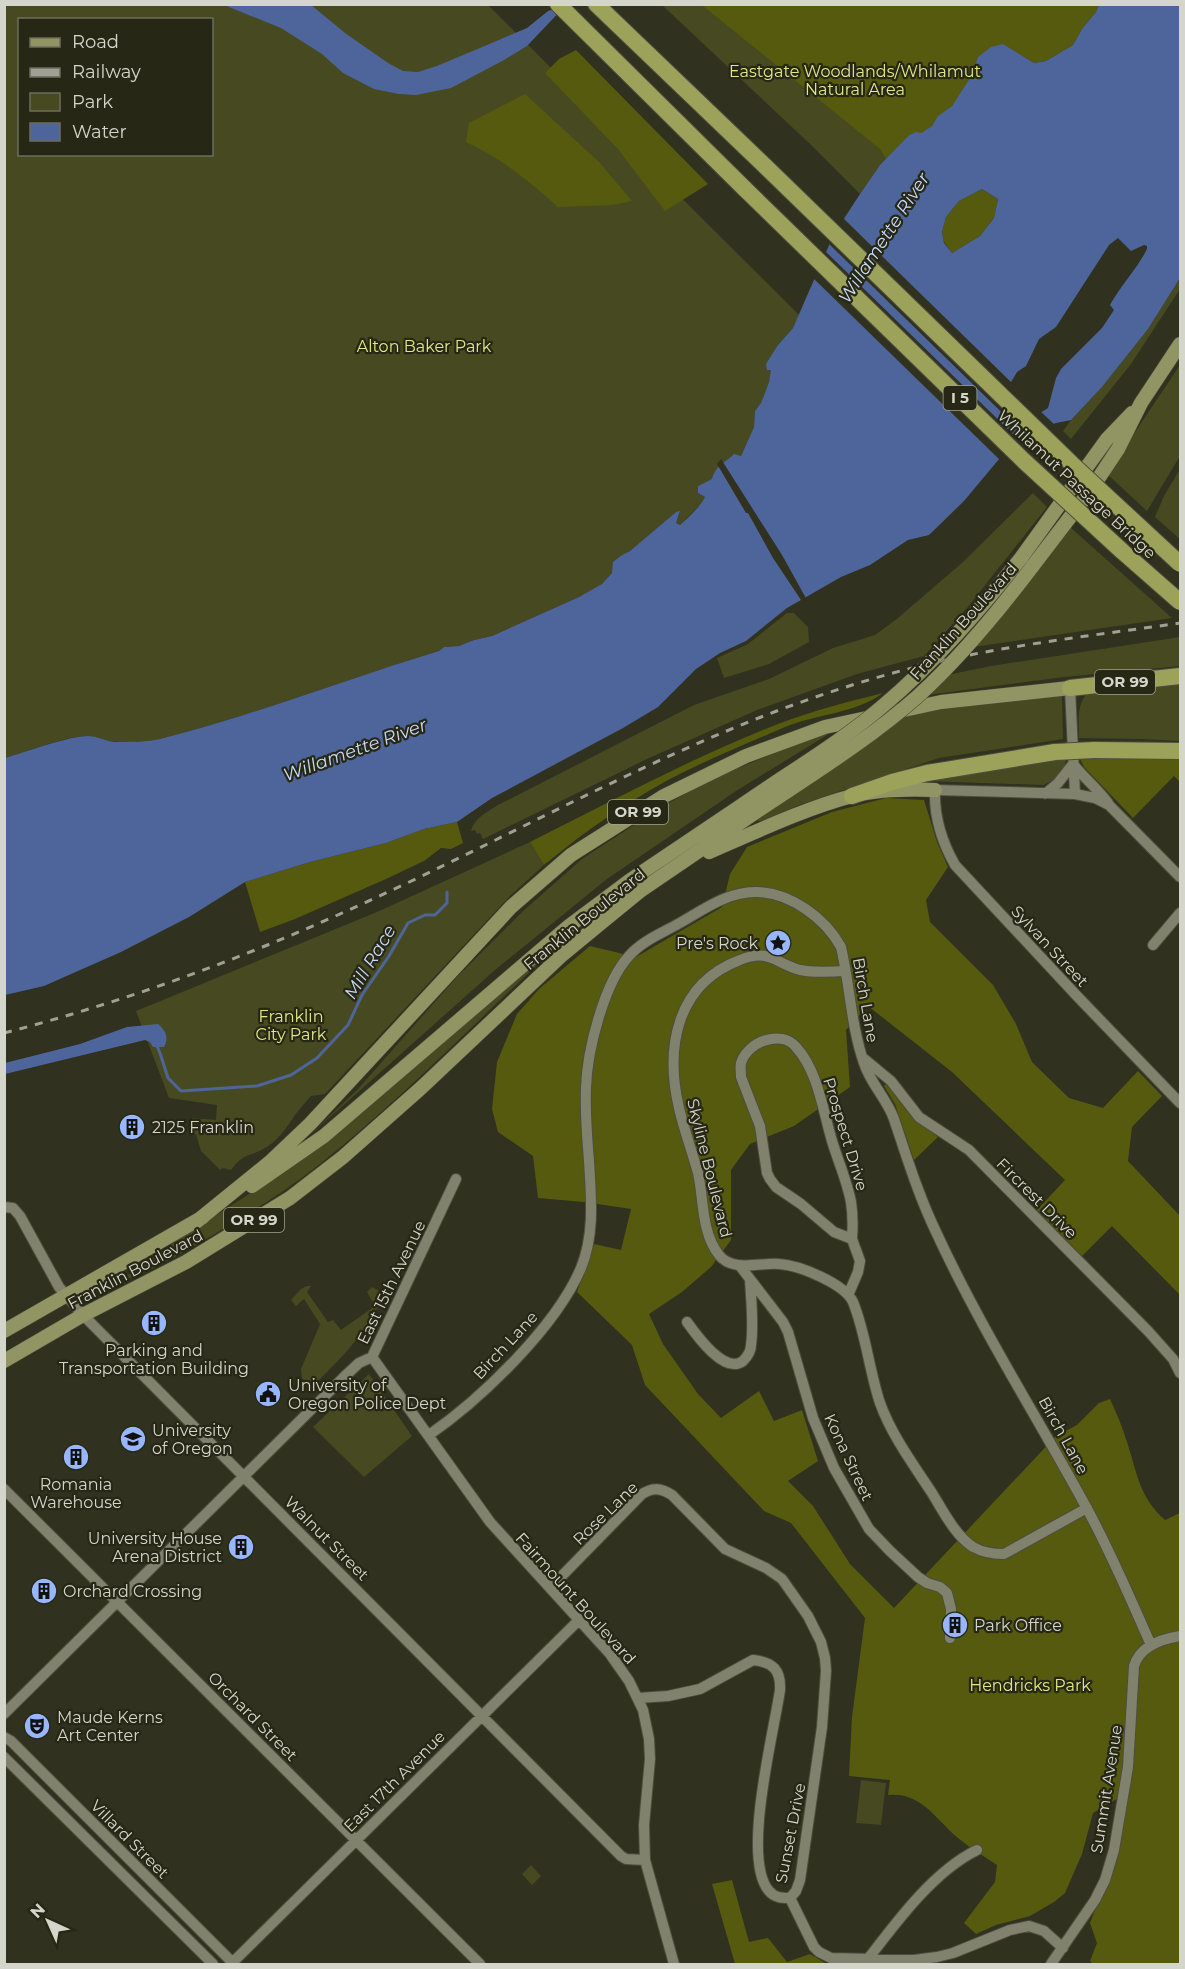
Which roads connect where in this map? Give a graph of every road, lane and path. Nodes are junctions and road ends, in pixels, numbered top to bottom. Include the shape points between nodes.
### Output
1 (558, 4) edge
2 (596, 4) edge
3 (1180, 344) edge
4 (1180, 564) edge
5 (1180, 602) edge
6 (1180, 676) edge
7 (1070, 688) junction
8 (1180, 752) edge
9 (1073, 764) junction
10 (935, 790) junction
11 (1044, 794) junction
12 (1075, 794) junction
13 (852, 796) junction
14 (1109, 805) junction
15 (749, 809) junction
16 (680, 866) junction
17 (1180, 877) edge
18 (1180, 913) edge
19 (1153, 945) dead end
20 (845, 971) junction
21 (862, 1057) junction
22 (1180, 1102) edge
23 (456, 1179) dead end
24 (9, 1208) edge
25 (196, 1222) junction
26 (852, 1239) junction
27 (740, 1266) junction
28 (750, 1279) junction
29 (849, 1293) junction
30 (66, 1296) junction
31 (38, 1313) junction
32 (83, 1315) junction
33 (687, 1322) dead end
34 (4, 1332) edge
35 (4, 1338) edge
36 (372, 1357) junction
37 (4, 1361) edge
38 (1180, 1373) edge
39 (429, 1435) junction
40 (245, 1476) junction
41 (4, 1489) edge
42 (1087, 1508) junction
43 (711, 1534) joint
44 (550, 1588) junction
45 (118, 1601) junction
46 (579, 1620) junction
47 (1180, 1636) edge
48 (950, 1638) dead end
49 (1151, 1645) junction
50 (638, 1698) junction
51 (4, 1714) edge
52 (482, 1714) junction
53 (4, 1737) edge
54 (4, 1757) edge
55 (356, 1840) junction
56 (977, 1850) dead end
57 (645, 1860) junction
58 (790, 1898) junction
59 (1063, 1948) junction
60 (868, 1959) junction
61 (232, 1964) edge
62 (213, 1965) edge
63 (480, 1965) edge
64 (674, 1965) edge
65 (1052, 1965) edge

1 - 5 highway, Whilamut Passage Bridge / I 5, bridge via 1024,461
2 - 4 highway, Whilamut Passage Bridge / I 5, bridge via 1072,465
3 - 15 main road, Franklin Boulevard, bridge via 1090,491 1027,563 999,609 954,660 918,696 863,739
6 - 7 highway, OR 99
7 - 9 street
7 - 25 main road, OR 99 via 941,702 825,727 746,756 664,796 571,855 511,907 310,1124
8 - 13 highway, bridge via 1055,752 927,773
9 - 11 street
9 - 12 street
9 - 14 street
10 - 11 street
10 - 13 main road via 889,790
10 - 22 street, Sylvan Street via 934,806 955,865
11 - 12 street
12 - 14 street
13 - 16 main road via 776,823
14 - 17 street
15 - 16 main road, Franklin Boulevard
15 - 25 main road, Franklin Boulevard via 629,882 569,926 319,1140
16 - 32 main road, Franklin Boulevard / OR 99 via 640,891 562,955 369,1134 290,1198 186,1262
18 - 19 street
20 - 21 street, Birch Lane
20 - 27 street, Skyline Boulevard via 807,971 774,958 750,956 726,966 702,983 687,1003 677,1028 674,1054 678,1107 698,1174 706,1224 712,1243 724,1260
20 - 39 street, Birch Lane via 841,947 827,927 803,907 763,892 740,893 709,906 629,955 602,1008 589,1063 586,1086 591,1217 585,1257 553,1316 532,1340 478,1396
21 - 38 street, Fircrest Drive via 891,1081 928,1125 969,1150 1148,1331
21 - 42 street, Birch Lane via 893,1118 920,1194 948,1256
23 - 36 street, East 15th Avenue
24 - 30 street, Walnut Street via 20,1216
25 - 30 main road, Franklin Boulevard / OR 99
26 - 26 street, Prospect Drive via 853,1218 847,1187 814,1079 791,1042 783,1038 766,1040 749,1051 740,1069 760,1126 767,1173 776,1187 834,1232
26 - 29 street, Prospect Drive via 860,1261
27 - 28 street, Kona Street
27 - 29 street via 790,1265
28 - 33 street via 751,1346 738,1364 722,1361
28 - 48 street, Kona Street via 788,1332 819,1434 864,1522 918,1576 947,1593
29 - 42 street via 887,1419 949,1520 967,1541 992,1554 1004,1554
30 - 31 main road, Franklin Boulevard / OR 99
30 - 32 street, Walnut Street
31 - 34 main road, Franklin Boulevard / OR 99
31 - 35 main road
32 - 37 main road, Franklin Boulevard / OR 99
32 - 40 street, Walnut Street
36 - 39 street, Fairmount Boulevard
36 - 40 street, East 15th Avenue via 344,1377
39 - 44 street, Fairmount Boulevard via 490,1522
40 - 45 street, East 15th Avenue
40 - 52 street, Walnut Street
41 - 45 street, Orchard Street
42 - 49 street, Birch Lane
43 - 44 street, Rose Lane via 672,1495 657,1488 649,1490
43 - 58 street, Sunset Drive via 724,1549 782,1579 817,1631 825,1658 825,1694 814,1788 800,1880
44 - 46 street, Fairmount Boulevard
45 - 51 street, East 15th Avenue
45 - 55 street, Orchard Street
46 - 50 street, Fairmount Boulevard via 616,1661
46 - 52 street, East 17th Avenue
47 - 49 street
49 - 59 street, Summit Avenue via 1139,1654 1134,1666 1128,1767 1109,1867 1095,1900
50 - 57 street, Fairmount Boulevard via 650,1750
50 - 58 street, Sunset Drive via 700,1689 753,1660 768,1663 778,1671 781,1681 759,1819 758,1854 768,1890 775,1896
52 - 55 street, East 17th Avenue
52 - 57 street, Walnut Street via 621,1856
53 - 61 street, Villard Street
54 - 62 street, Villard Street
55 - 61 street, East 17th Avenue
55 - 63 street, Orchard Street
56 - 60 street via 920,1895
57 - 64 street, Fairmount Boulevard
58 - 60 street via 819,1952 831,1958
59 - 60 street via 1044,1931 1029,1926 937,1957
59 - 65 street, Summit Avenue

